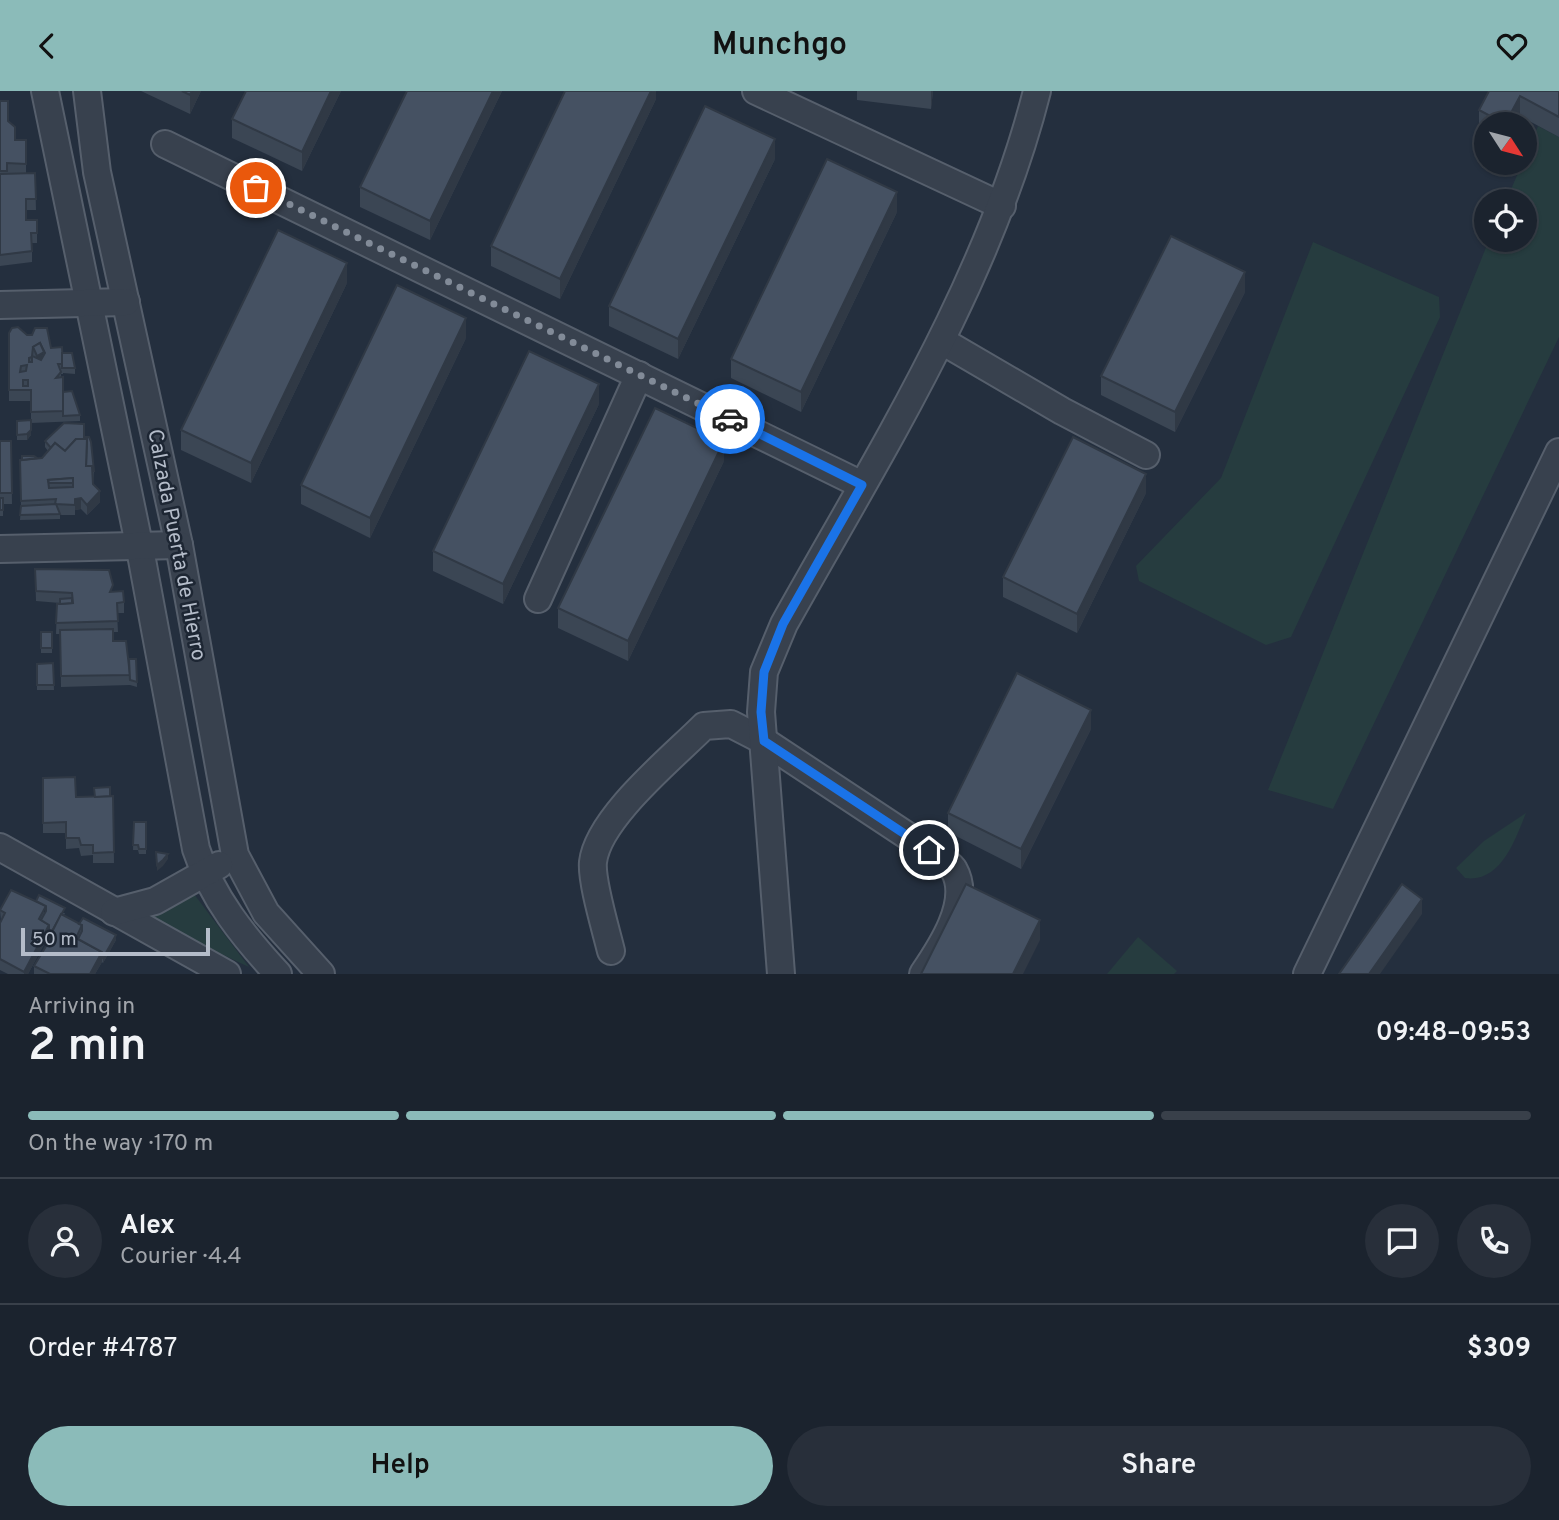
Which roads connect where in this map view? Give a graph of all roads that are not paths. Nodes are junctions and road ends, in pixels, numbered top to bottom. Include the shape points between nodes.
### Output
1 (45, 91) edge
2 (87, 91) edge
3 (755, 91) edge
4 (1037, 91) edge
5 (165, 144) dead end
6 (1002, 206) junction
7 (126, 302) junction
8 (0, 305) edge
9 (87, 305) junction
10 (942, 341) junction
11 (639, 375) junction
12 (1559, 452) edge
13 (1146, 454) dead end
14 (862, 485) junction
15 (179, 545) junction
16 (140, 548) junction
17 (0, 549) edge
18 (538, 599) dead end
19 (764, 741) junction
20 (0, 847) edge
21 (235, 855) junction
22 (204, 874) junction
23 (114, 912) junction
24 (611, 951) dead end
25 (227, 974) edge
26 (278, 974) edge
27 (320, 974) edge
28 (781, 974) edge
29 (923, 974) edge
30 (1307, 974) edge

1 - 9 street, Calzada Puerta de Hierro
2 - 7 street, Calzada Puerta de Hierro via 97,172
3 - 6 street
4 - 6 street
5 - 11 street
6 - 10 street
7 - 9 street
7 - 15 street, Calzada Puerta de Hierro
8 - 9 street
9 - 16 street, Calzada Puerta de Hierro
10 - 13 street
10 - 14 street
11 - 14 street
11 - 18 street
12 - 30 street
14 - 19 street via 783,624 764,672
15 - 16 street
15 - 21 street, Calzada Puerta de Hierro
16 - 17 street
16 - 22 street, Calzada Puerta de Hierro via 195,849
19 - 24 street via 731,724 704,726 611,820 598,839 592,864
19 - 28 street
19 - 29 street via 954,870 958,893 954,917
20 - 23 street
21 - 22 street
21 - 27 street, Calzada Puerta de Hierro via 266,913
22 - 23 street via 155,901
22 - 26 street, Calzada Puerta de Hierro via 242,935
23 - 25 street

